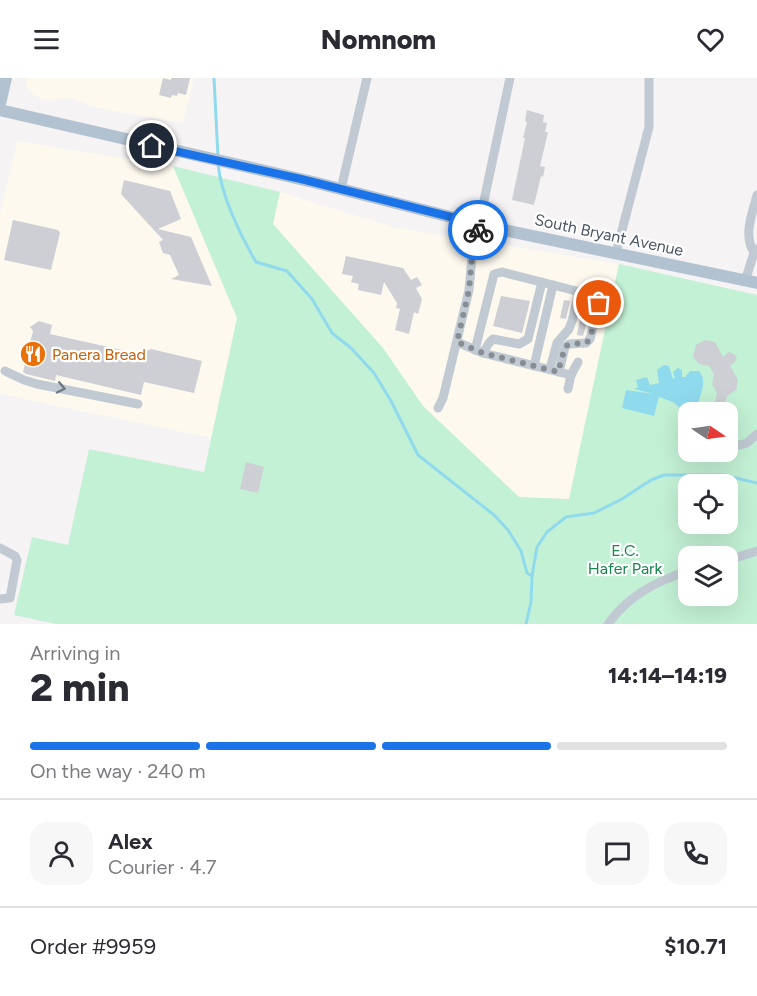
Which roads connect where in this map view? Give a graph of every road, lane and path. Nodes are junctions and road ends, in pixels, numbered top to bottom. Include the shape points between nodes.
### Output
1 (6, 78) edge
2 (367, 78) edge
3 (510, 78) edge
4 (649, 78) edge
5 (0, 104) edge
6 (0, 110) edge
7 (341, 189) junction
8 (757, 195) edge
9 (479, 224) junction
10 (755, 251) edge
11 (616, 253) junction
12 (542, 282) junction
13 (751, 282) edge
14 (552, 285) junction
15 (579, 292) junction
16 (457, 342) junction
17 (479, 352) junction
18 (578, 362) dead end
19 (534, 366) junction
20 (554, 370) junction
21 (5, 371) dead end
22 (571, 375) junction
23 (568, 389) dead end
24 (138, 404) dead end
25 (438, 408) dead end
26 (757, 434) edge
27 (738, 445) edge
28 (0, 548) edge
29 (757, 551) edge
30 (738, 557) edge
31 (678, 576) edge
32 (0, 599) edge
33 (608, 624) edge

1 - 5 main road
2 - 7 street
3 - 9 street
4 - 11 street via 649,127
6 - 7 main road, South Bryant Avenue
7 - 9 main road, South Bryant Avenue
8 - 10 street via 747,235
9 - 11 main road, South Bryant Avenue
9 - 16 street
10 - 13 street
11 - 13 main road, South Bryant Avenue
12 - 14 street
12 - 17 street via 528,339 519,344 493,339
12 - 17 street via 502,272 494,274
14 - 15 street
14 - 19 street
15 - 20 street via 569,329 557,342
15 - 20 street via 598,296 590,339 565,347
16 - 17 street
16 - 25 street
17 - 19 street
18 - 22 street
19 - 20 street
20 - 22 street
21 -> 24 street via 30,382
22 - 23 street
26 - 27 street
28 - 32 street via 17,560 10,598
29 - 30 street
31 - 33 street via 648,587 628,601

